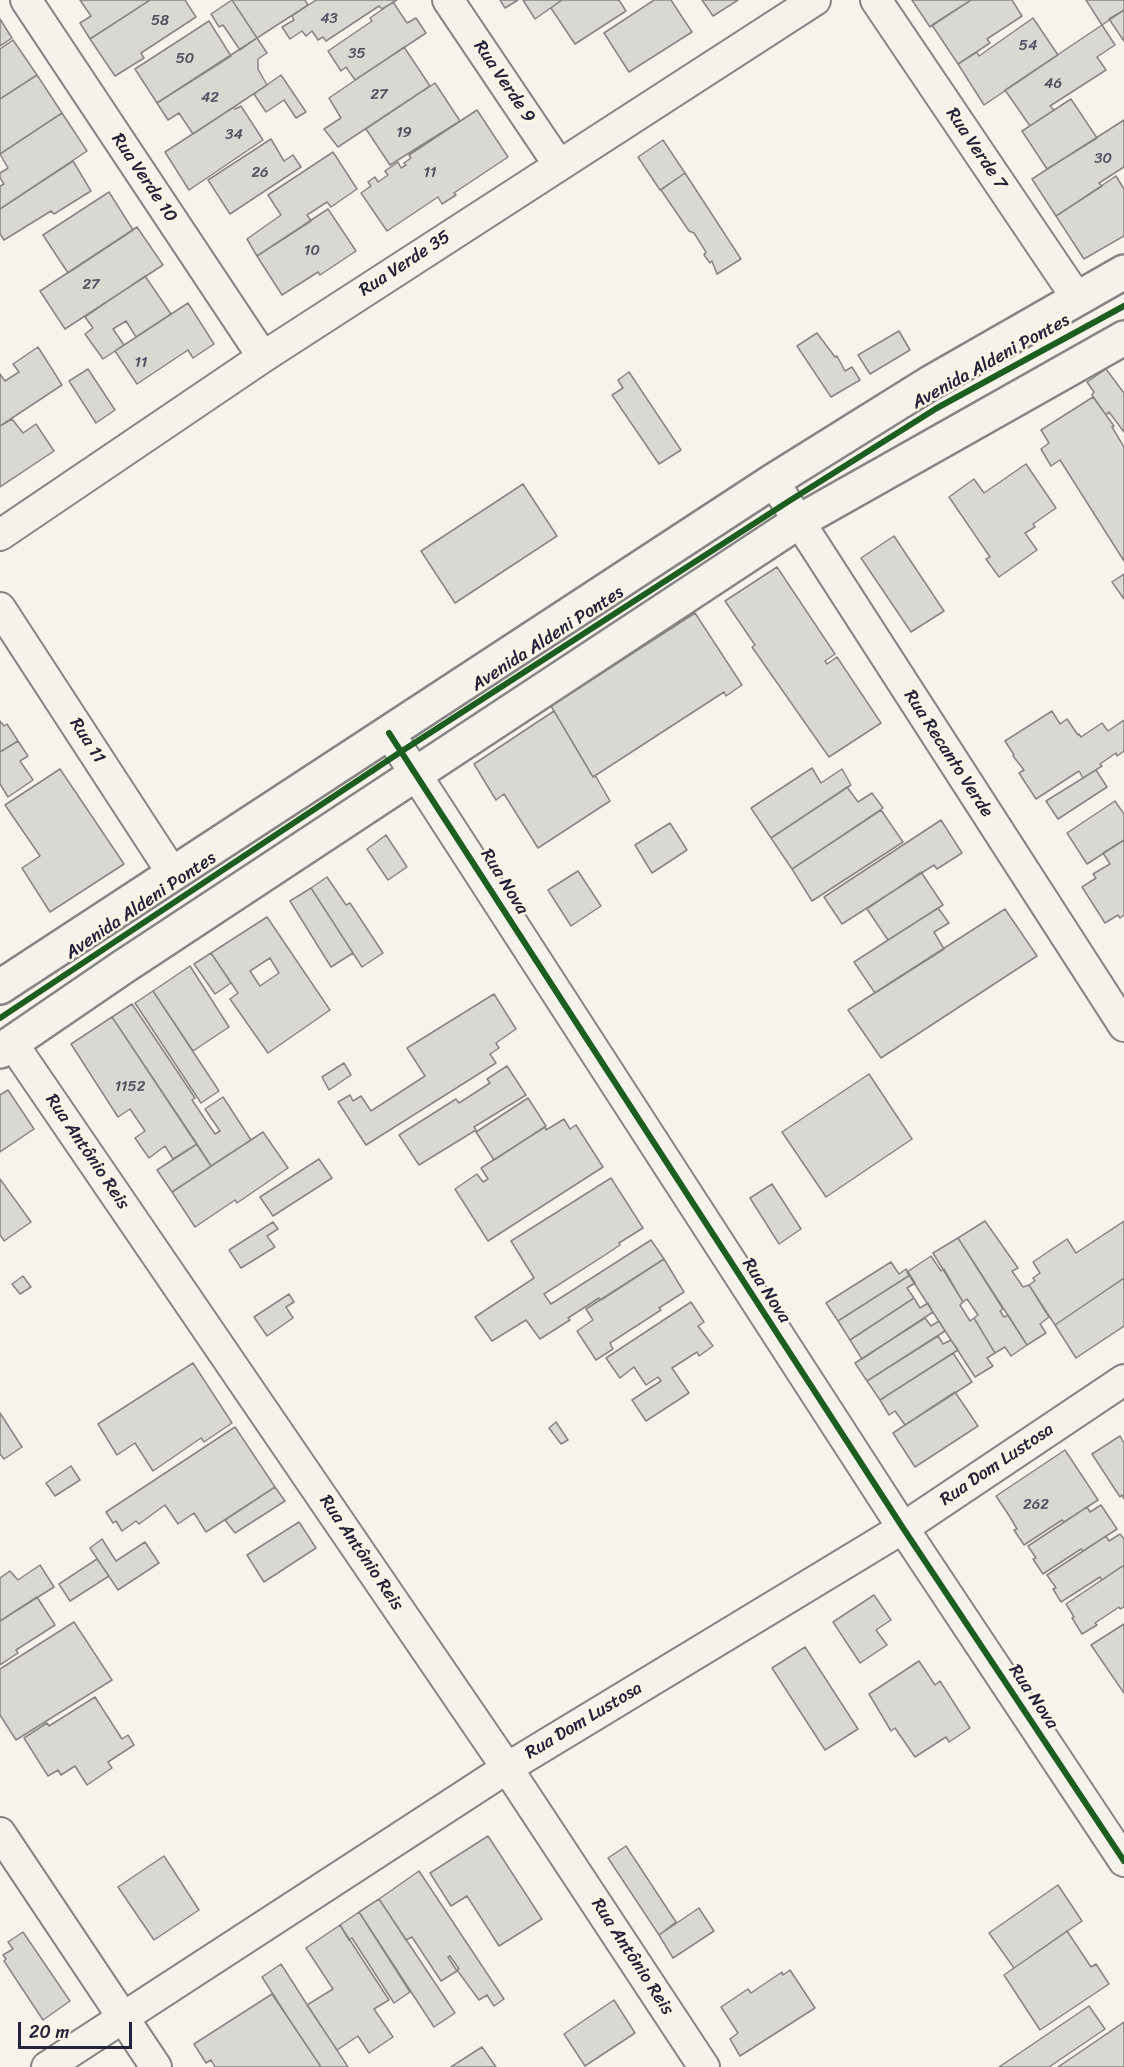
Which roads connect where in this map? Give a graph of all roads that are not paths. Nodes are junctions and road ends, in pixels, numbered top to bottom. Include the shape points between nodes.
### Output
1 (26, 0) edge
2 (448, 0) edge
3 (815, 0) edge
4 (876, 0) edge
5 (559, 165) junction
6 (1124, 272) edge
7 (1077, 298) junction
8 (1124, 338) edge
9 (263, 357) junction
10 (773, 481) junction
11 (798, 522) junction
12 (0, 535) edge
13 (0, 608) edge
14 (389, 733) junction
15 (417, 774) junction
16 (173, 874) junction
17 (0, 987) edge
18 (1124, 1026) edge
19 (6, 1047) edge
20 (1124, 1380) edge
21 (903, 1528) junction
22 (507, 1768) junction
23 (0, 1833) edge
24 (1124, 1862) edge
25 (123, 2017) junction
26 (47, 2067) edge
27 (156, 2067) edge
28 (704, 2067) edge

1 - 9 street, Rua Verde 10
2 - 5 street, Rua Verde 9
3 - 5 street, Rua Verde 35
4 - 7 street, Rua Verde 7
5 - 9 street, Rua Verde 35
6 - 7 main road, Avenida Aldeni Pontes
7 - 10 main road, Avenida Aldeni Pontes
8 - 11 main road
9 - 12 street, Rua Verde 35
10 - 11 street, Rua Recanto Verde
10 - 14 main road, Avenida Aldeni Pontes
11 - 15 main road
11 - 18 street, Rua Recanto Verde
13 - 16 street, Rua 11
14 - 15 street, Rua Nova
14 - 16 main road, Avenida Aldeni Pontes
15 - 19 main road
15 - 21 street, Rua Nova
16 - 17 main road, Avenida Aldeni Pontes
19 - 22 street, Rua Antônio Reis
20 - 21 street, Rua Dom Lustosa
21 - 22 street, Rua Dom Lustosa
21 - 24 street, Rua Nova
22 - 25 street, Rua Dom Lustosa
22 - 28 street, Rua Antônio Reis
23 - 25 street
25 - 26 street, Rua Dom Lustosa
25 - 27 street

